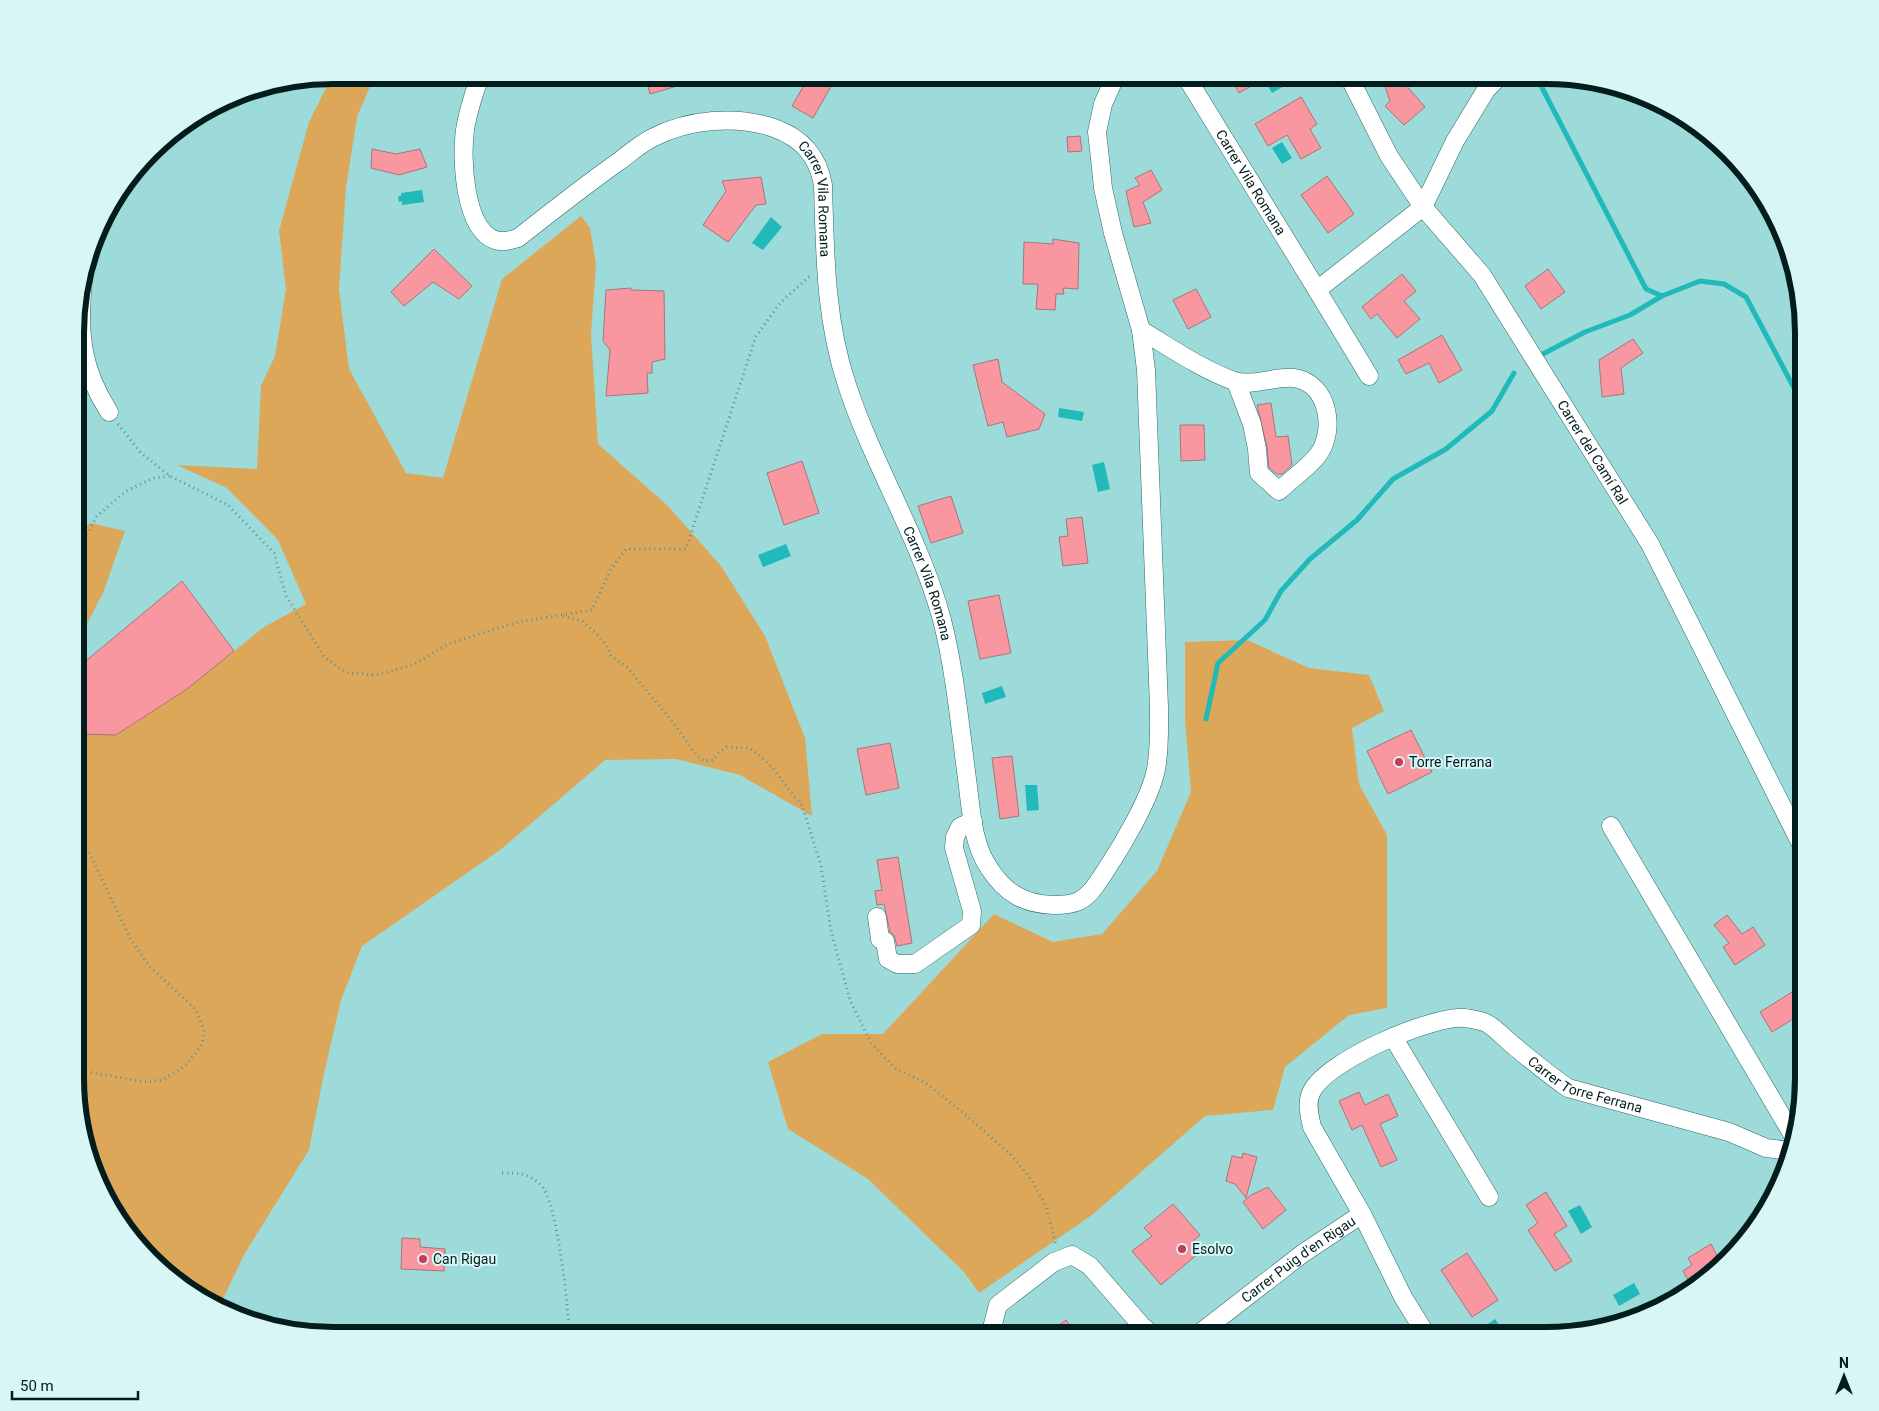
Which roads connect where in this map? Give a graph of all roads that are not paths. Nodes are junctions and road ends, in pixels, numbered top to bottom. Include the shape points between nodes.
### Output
1 (479, 84) edge
2 (1112, 84) edge
3 (1191, 84) edge
4 (1352, 84) edge
5 (1492, 84) edge
6 (1423, 208) junction
7 (1317, 290) junction
8 (1141, 330) junction
9 (84, 355) edge
10 (1369, 376) dead end
11 (1236, 382) junction
12 (109, 412) road end
13 (973, 821) junction
14 (1611, 826) dead end
15 (1795, 832) edge
16 (877, 917) dead end
17 (1393, 1037) junction
18 (1790, 1129) edge
19 (1785, 1150) edge
20 (1488, 1197) dead end
21 (1362, 1214) junction
22 (992, 1327) edge
23 (1143, 1327) edge
24 (1208, 1327) edge
25 (1421, 1327) edge

1 - 13 street, Carrer Vila Romana via 465,130 464,180 477,222 496,240 518,238 652,138 677,128 728,120 763,124 786,132 815,158 823,185 829,312 835,344 859,418 925,566 942,622 954,682
2 - 8 street, Carrer Vila Romana via 1102,104 1097,132 1103,188
3 - 7 street, Carrer Vila Romana
4 - 6 street, Carrer del Camí Ral via 1389,156
5 - 6 street via 1455,142
6 - 7 street
6 - 15 street, Carrer del Camí Ral via 1482,275 1650,544
7 - 10 street, Carrer Vila Romana
8 - 11 street
8 - 13 street, Carrer Vila Romana via 1146,370 1159,707 1156,771 1147,797 1094,889 1078,901 1061,906 1019,898 1002,884 988,866 978,844
9 - 12 street via 96,392
11 - 11 street via 1295,378 1311,385 1322,395 1327,416 1325,440 1318,454 1279,491 1259,472 1252,424
13 - 16 street via 960,827 954,848 972,911 970,925 915,964 897,964 888,959 885,941 880,940
14 - 18 street
17 - 19 street, Carrer Torre Ferrana via 1433,1023 1464,1018 1486,1023 1568,1088 1729,1132 1766,1148
17 - 20 street
17 - 21 street, Carrer Torre Ferrana via 1357,1054 1324,1076 1311,1093 1308,1112 1312,1127
21 - 24 street, Carrer Puig d'en Rigau via 1302,1254
21 - 25 street, Carrer Puig d'en Rigau via 1403,1298
22 - 23 street via 998,1305 1057,1260 1072,1255 1090,1266

